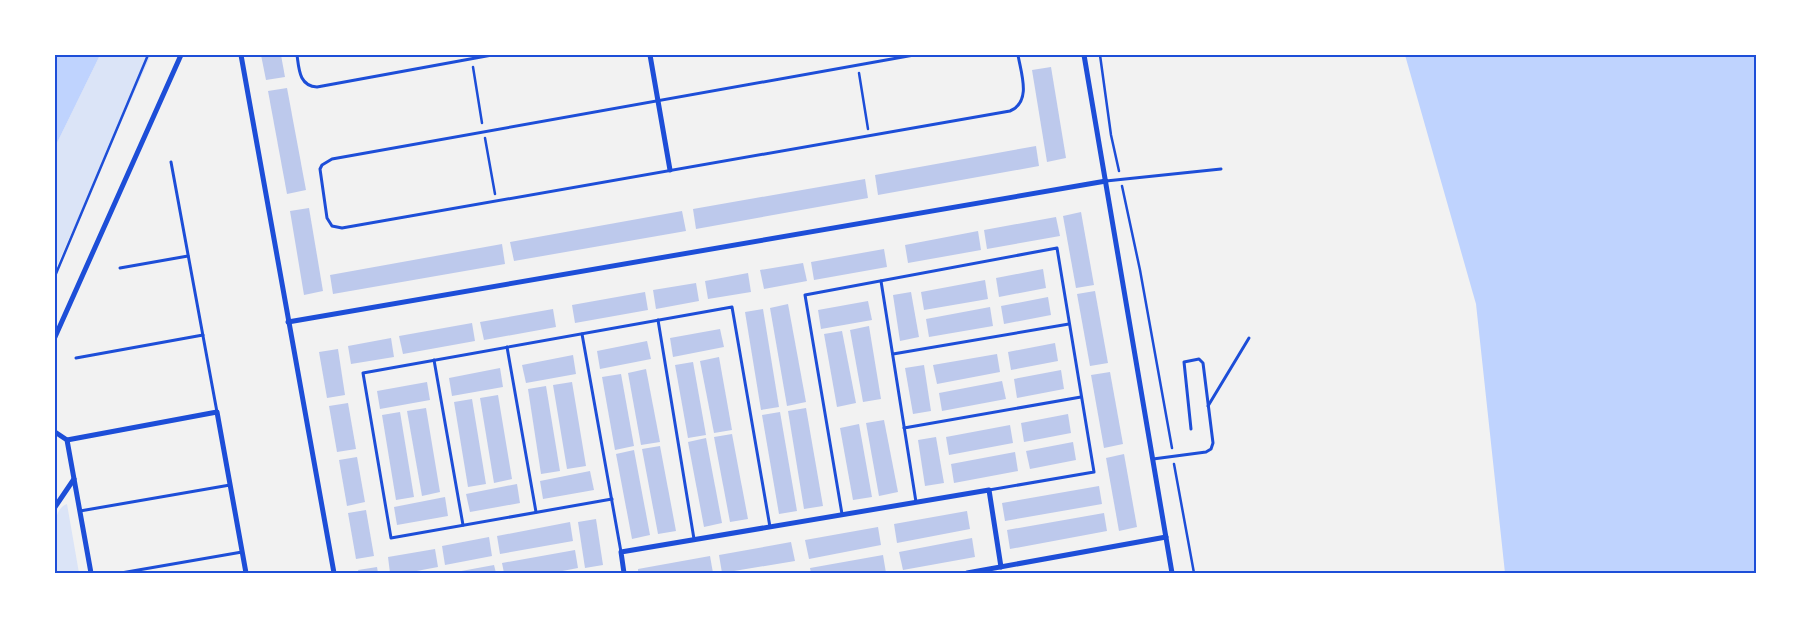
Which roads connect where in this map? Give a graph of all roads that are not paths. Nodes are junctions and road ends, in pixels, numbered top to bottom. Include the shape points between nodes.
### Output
1 (181, 55) edge
2 (241, 55) edge
3 (297, 55) edge
4 (492, 55) edge
5 (650, 55) edge
6 (914, 55) edge
7 (1018, 55) edge
8 (1084, 55) edge
9 (658, 101) junction
10 (171, 162) dead end
11 (1221, 169) dead end
12 (670, 170) junction
13 (1106, 181) junction
14 (188, 256) junction
15 (120, 268) dead end
16 (881, 281) junction
17 (658, 320) junction
18 (288, 322) junction
19 (1069, 324) junction
20 (582, 334) junction
21 (202, 336) junction
22 (55, 338) edge
23 (1249, 338) dead end
24 (507, 347) junction
25 (893, 354) junction
26 (76, 358) dead end
27 (434, 360) junction
28 (1081, 397) junction
29 (1208, 407) junction
30 (217, 412) junction
31 (904, 428) junction
32 (1191, 429) dead end
33 (55, 432) edge
34 (67, 440) junction
35 (1152, 459) junction
36 (74, 478) junction
37 (230, 485) junction
38 (989, 490) junction
39 (612, 499) junction
40 (916, 502) junction
41 (55, 507) edge
42 (80, 511) junction
43 (536, 512) junction
44 (842, 515) junction
45 (463, 525) junction
46 (770, 527) junction
47 (1166, 537) junction
48 (694, 540) junction
49 (242, 552) junction
50 (621, 552) junction
51 (1001, 567) junction
52 (91, 573) edge
53 (121, 573) edge
54 (246, 573) edge
55 (334, 573) edge
56 (624, 573) edge
57 (967, 573) edge
58 (1172, 573) edge

1 - 22 street
2 - 18 street
3 - 4 lane via 302,80 317,87
5 - 9 street
6 - 9 lane
7 - 12 lane via 1024,93 1015,109
8 - 13 street
9 - 12 street
9 - 12 lane via 332,159 322,164 320,169 327,218 332,226 342,228
10 - 14 lane
11 - 13 lane
13 - 18 street
13 - 35 street
14 - 15 lane
14 - 21 lane
16 - 19 lane via 1057,248
16 - 25 lane
16 - 44 lane via 805,295
17 - 20 lane
17 - 46 lane via 732,307
17 - 48 lane
18 - 55 street
19 - 25 lane
19 - 28 lane
20 - 24 lane
20 - 39 lane
21 - 26 lane
21 - 30 lane
23 - 29 lane
24 - 27 lane
24 - 43 lane
25 - 31 lane
27 - 45 lane
27 - 45 lane via 363,373 391,538
28 - 31 lane
28 - 38 lane via 1094,472
29 - 32 lane via 1202,360 1186,360
29 - 35 lane via 1211,449
30 - 34 street
30 - 37 street
31 - 40 lane
33 - 34 street
34 - 36 street
35 - 47 street
36 - 41 street
36 - 42 street
37 - 42 lane
37 - 49 street
38 - 40 street
38 - 51 street
39 - 43 lane
39 - 50 lane
40 - 44 street
42 - 52 street
43 - 45 lane
44 - 46 street
46 - 48 street
47 - 51 street
47 - 58 street
48 - 50 street
49 - 53 lane
49 - 54 street
50 - 56 street
51 - 57 street

